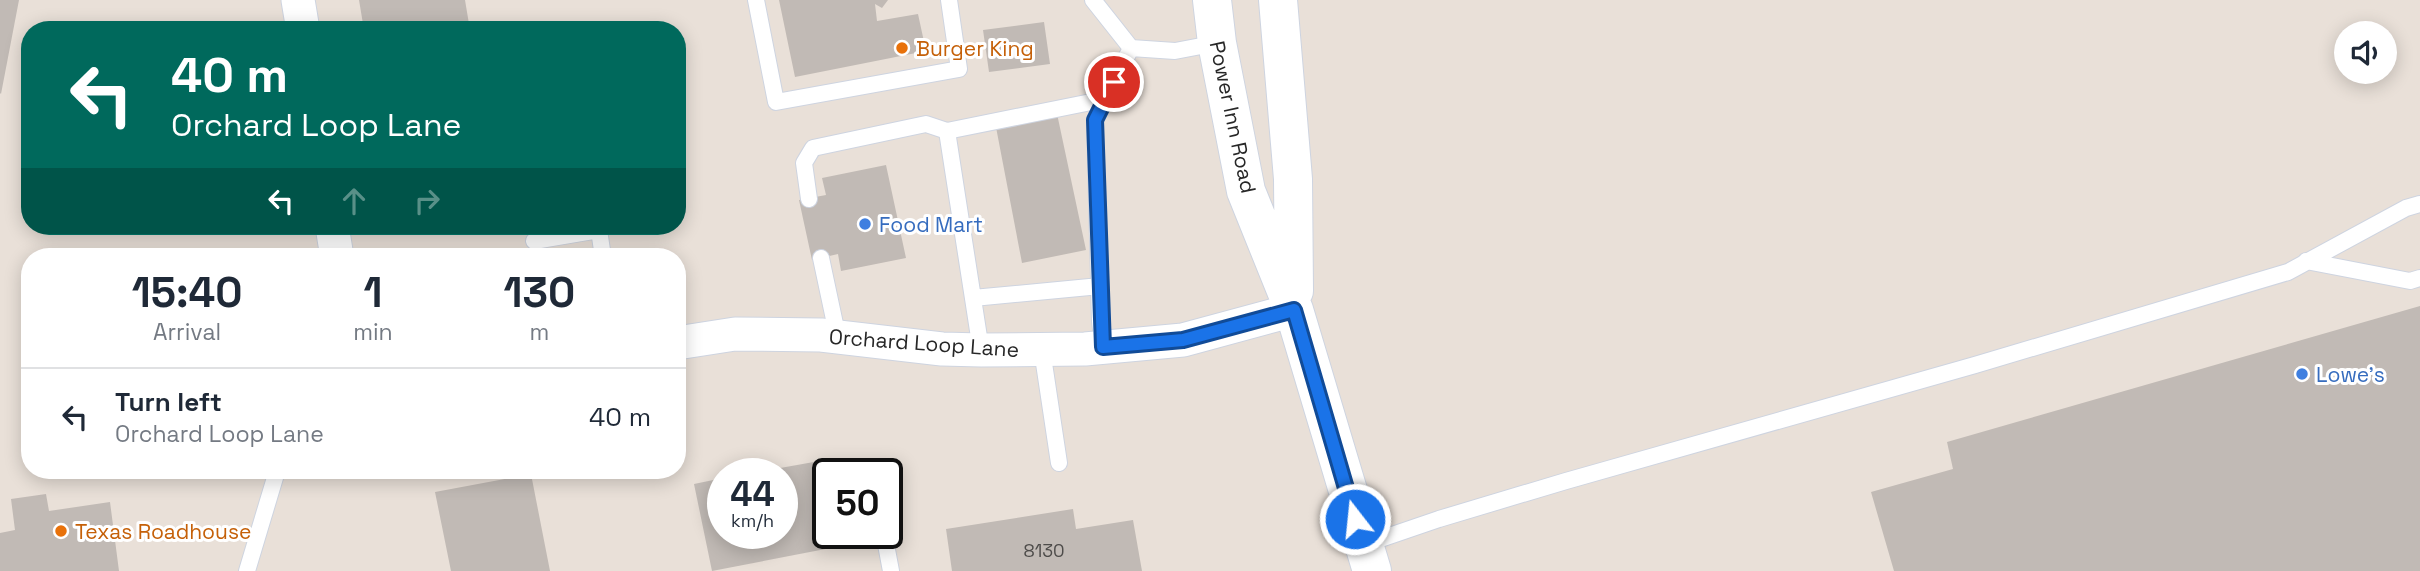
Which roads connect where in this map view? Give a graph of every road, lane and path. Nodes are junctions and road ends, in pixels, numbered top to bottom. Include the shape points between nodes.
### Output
1 (299, 0) edge
2 (756, 0) edge
3 (948, 0) edge
4 (1093, 0) edge
5 (1212, 0) edge
6 (1278, 0) edge
7 (302, 21) edge
8 (1217, 43) junction
9 (1131, 48) junction
10 (1106, 99) junction
11 (947, 131) junction
12 (809, 198) dead end
13 (2420, 204) edge
14 (569, 235) edge
15 (534, 241) dead end
16 (821, 258) dead end
17 (2306, 261) junction
18 (2420, 278) edge
19 (1100, 286) junction
20 (973, 298) junction
21 (1294, 310) junction
22 (838, 338) junction
23 (686, 342) edge
24 (1103, 347) junction
25 (1042, 350) junction
26 (981, 351) junction
27 (1059, 463) dead end
28 (275, 479) edge
29 (887, 549) edge
30 (1367, 558) edge
31 (247, 571) edge
32 (891, 571) edge

1 - 7 street
2 - 3 lane via 776,102 959,69
4 - 9 lane
5 - 8 main road, Power Inn Road
6 - 21 main road, Power Inn Road via 1293,179
8 - 9 lane via 1175,51
8 - 21 main road, Power Inn Road via 1246,191
9 - 10 lane
10 - 11 lane
10 - 19 lane via 1095,120
11 - 12 lane via 926,124 813,148 804,163
11 - 20 lane
13 - 17 lane
14 - 15 lane
16 - 22 lane
17 - 18 lane via 2410,281
17 - 30 lane via 2249,284 1439,519
19 - 20 lane
19 - 24 lane
20 - 26 lane
21 - 24 street, Orchard Loop Lane via 1183,340
21 - 30 main road, Power Inn Road
22 - 23 street, Orchard Loop Lane via 735,334
22 - 26 street, Orchard Loop Lane
24 - 25 street, Orchard Loop Lane
25 - 26 street, Orchard Loop Lane
25 - 27 lane
28 - 31 lane
29 - 32 lane

